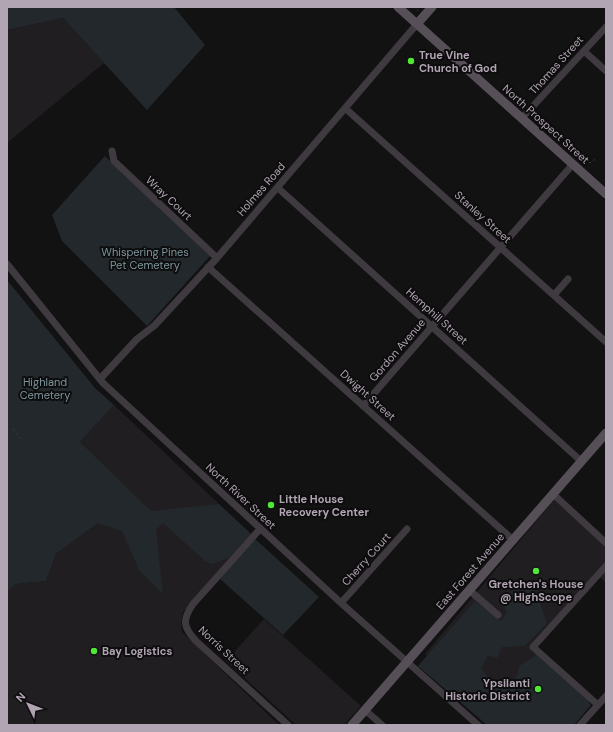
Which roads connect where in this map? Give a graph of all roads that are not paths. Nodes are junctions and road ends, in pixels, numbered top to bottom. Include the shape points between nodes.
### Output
1 (398, 7) edge
2 (432, 7) edge
3 (417, 24) junction
4 (606, 27) edge
5 (584, 51) junction
6 (606, 71) edge
7 (346, 109) junction
8 (522, 118) junction
9 (112, 151) dead end
10 (578, 165) junction
11 (278, 188) junction
12 (606, 194) edge
13 (502, 248) junction
14 (217, 258) junction
15 (7, 264) edge
16 (208, 267) junction
17 (568, 279) dead end
18 (554, 295) junction
19 (432, 326) junction
20 (606, 342) edge
21 (100, 379) junction
22 (363, 406) junction
23 (606, 433) edge
24 (581, 461) junction
25 (553, 494) junction
26 (260, 529) junction
27 (407, 529) dead end
28 (513, 540) junction
29 (606, 544) edge
30 (606, 566) edge
31 (469, 590) junction
32 (341, 603) junction
33 (498, 615) dead end
34 (407, 662) junction
35 (606, 696) edge
36 (598, 705) junction
37 (365, 710) junction
38 (288, 725) edge
39 (352, 725) edge
40 (382, 725) edge
41 (478, 725) edge
42 (580, 725) edge

1 - 3 main road, North Prospect Street
2 - 3 main road, Holmes Road
3 - 7 street, Holmes Road
3 - 8 main road, North Prospect Street
4 - 5 street, Thomas Street
5 - 6 street
5 - 8 street, Thomas Street
7 - 11 street, Holmes Road
7 - 13 street, Stanley Street
8 - 10 main road, North Prospect Street
9 - 14 street, Wray Court via 114,161
10 - 12 main road, North Prospect Street
10 - 13 street, Gordon Avenue
11 - 14 street, Holmes Road
11 - 19 street, Hemphill Street
13 - 18 street, Stanley Street
13 - 19 street, Gordon Avenue
14 - 16 street, Holmes Road
15 - 21 street, North River Street
16 - 21 street, Holmes Road via 154,326 137,339
16 - 22 street, Dwight Street
17 - 18 street
18 - 20 street, Stanley Street
19 - 22 street, Gordon Avenue
19 - 24 street, Hemphill Street
21 - 26 street, North River Street
22 - 28 street, Dwight Street
23 - 24 main road, East Forest Avenue
24 - 25 main road, East Forest Avenue
25 - 28 main road, East Forest Avenue
25 - 29 street
26 - 32 street, North River Street
26 - 38 street, Norris Street via 203,591 185,617 186,625 193,637
27 - 32 street, Cherry Court
28 - 31 main road, East Forest Avenue
30 - 36 street via 532,647
31 - 33 street
31 - 34 main road, East Forest Avenue
32 - 34 street, North River Street
34 - 37 main road, East Forest Avenue
34 - 41 street, North River Street
35 - 36 street
36 - 42 street
37 - 39 main road, East Forest Avenue
37 - 40 street

